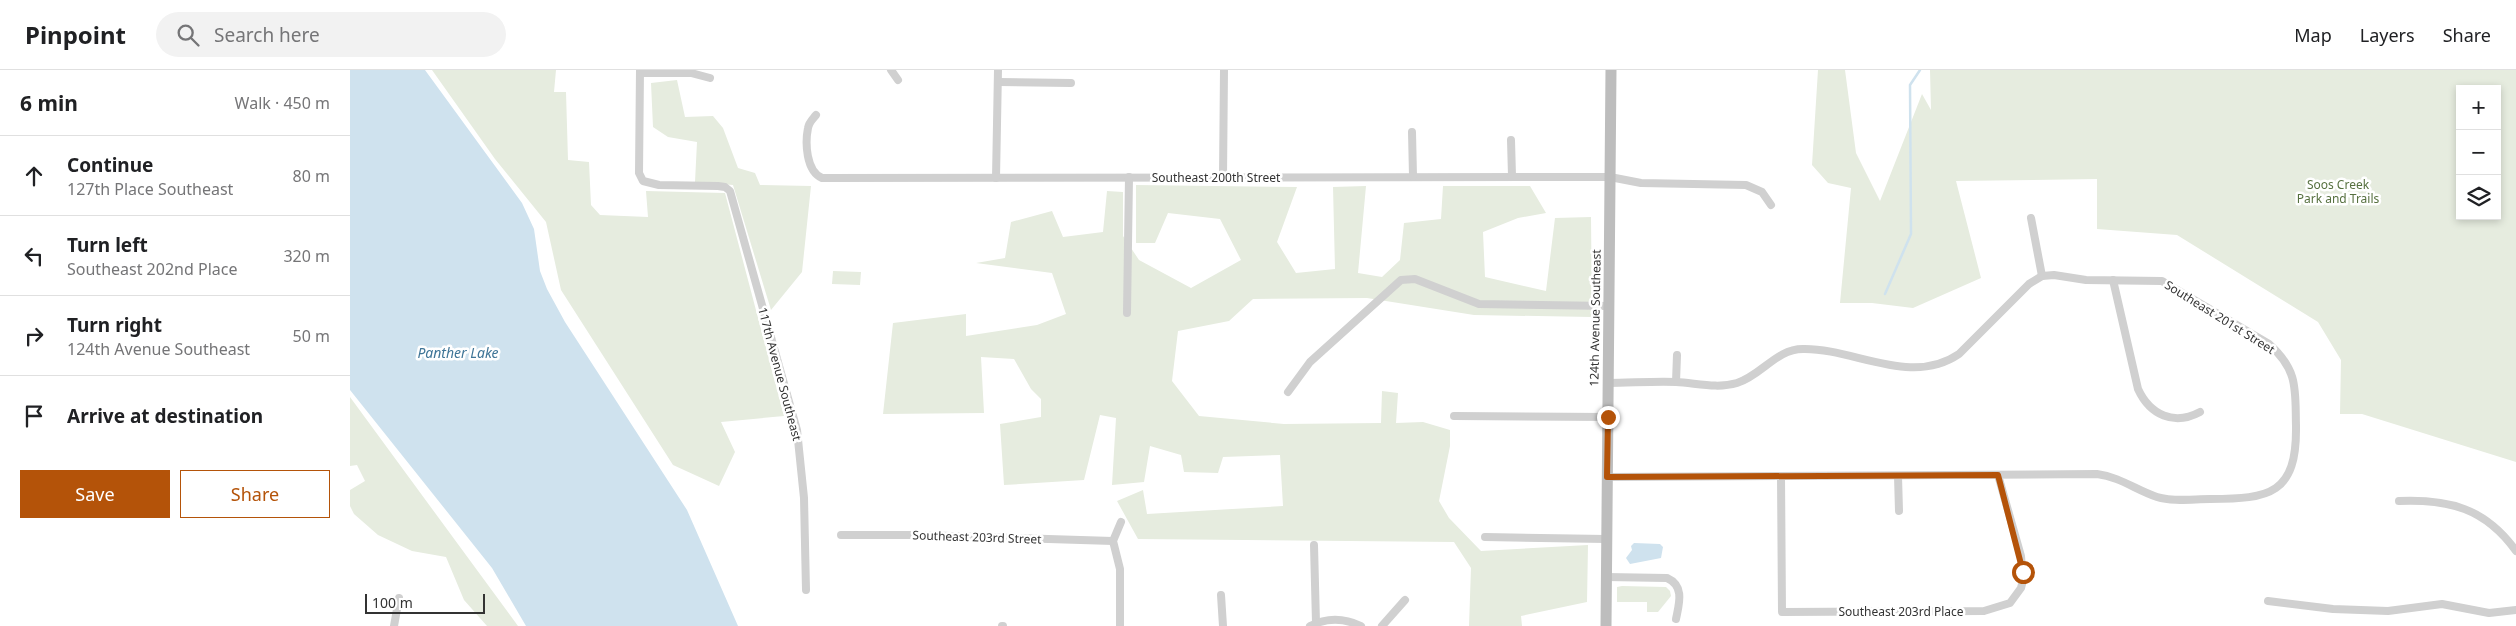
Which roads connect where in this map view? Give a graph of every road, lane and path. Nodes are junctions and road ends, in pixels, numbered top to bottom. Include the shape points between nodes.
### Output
1 (891, 70) edge
2 (998, 70) edge
3 (1224, 70) edge
4 (1611, 70) edge
5 (640, 72) edge
6 (710, 78) dead end
7 (898, 80) dead end
8 (999, 82) junction
9 (1071, 83) dead end
10 (816, 114) dead end
11 (1412, 132) dead end
12 (1511, 140) dead end
13 (1413, 176) junction
14 (1512, 176) junction
15 (1129, 177) junction
16 (1223, 177) junction
17 (1610, 177) junction
18 (996, 178) junction
19 (1771, 205) dead end
20 (2031, 218) dead end
21 (2042, 276) junction
22 (2113, 280) junction
23 (1608, 306) junction
24 (1127, 313) dead end
25 (1677, 355) dead end
26 (1676, 382) junction
27 (1608, 383) junction
28 (1288, 392) dead end
29 (2200, 412) dead end
30 (1454, 416) dead end
31 (1608, 417) junction
32 (1998, 475) junction
33 (1781, 476) junction
34 (1898, 476) junction
35 (1607, 477) junction
36 (2399, 501) dead end
37 (1899, 511) dead end
38 (1121, 522) dead end
39 (841, 535) dead end
40 (1485, 536) dead end
41 (1606, 539) junction
42 (1113, 542) junction
43 (1314, 545) dead end
44 (2516, 551) edge
45 (1606, 577) junction
46 (806, 590) dead end
47 (1221, 595) dead end
48 (399, 598) dead end
49 (1405, 600) dead end
50 (2268, 601) dead end
51 (2516, 610) edge
52 (1676, 619) dead end
53 (1313, 624) edge
54 (394, 626) edge
55 (1120, 626) edge
56 (1223, 626) edge
57 (1361, 626) edge
58 (1382, 626) edge
59 (1606, 626) edge

1 - 7 street
2 - 8 street
3 - 16 street
4 - 17 street, 124th Avenue Southeast
5 - 6 street via 692,73
5 - 46 street, 117th Avenue Southeast via 639,172 643,181 649,184 718,186 730,191 797,430 804,498
8 - 9 street
8 - 18 street
10 - 18 street, Southeast 200th Street via 807,129 809,158 812,170 822,178
11 - 13 street
12 - 14 street
13 - 14 street, Southeast 200th Street
13 - 16 street, Southeast 200th Street
14 - 17 street, Southeast 200th Street
15 - 16 street, Southeast 200th Street
15 - 18 street, Southeast 200th Street
15 - 24 street
17 - 19 street, Southeast 200th Street via 1641,183 1746,185 1762,192
17 - 23 street, 124th Avenue Southeast
20 - 21 street
21 - 22 street, Southeast 201st Street
21 - 26 street via 2029,284 1959,354 1932,366 1896,366 1802,348 1784,352 1754,375 1735,383 1702,386
22 - 29 street via 2143,399 2165,416 2184,418
22 - 32 street, Southeast 201st Street via 2162,281 2171,285 2269,344 2282,356 2295,384 2296,445 2292,468 2286,479 2272,491 2250,499 2167,500 2108,476
23 - 27 street, 124th Avenue Southeast
23 - 28 street via 1479,304 1416,279 1400,280 1310,362
25 - 26 street
26 - 27 street
27 - 31 street, 124th Avenue Southeast
30 - 31 street
31 - 35 street, 124th Avenue Southeast
32 - 33 street, Southeast 203rd Place via 2023,572 2021,588 2010,603 1984,611 1782,612
32 - 34 street
33 - 34 street
33 - 35 street
34 - 37 street
35 - 41 street, 124th Avenue Southeast
36 - 44 street via 2431,500 2461,506 2487,522
38 - 42 street
39 - 42 street, Southeast 203rd Street
40 - 41 street
41 - 45 street, 124th Avenue Southeast
42 - 55 street via 1120,569
43 - 53 street
45 - 52 street via 1667,578 1674,581 1680,598
45 - 59 street, 124th Avenue Southeast
47 - 56 street
48 - 54 street
49 - 58 street
50 - 51 street via 2351,610 2388,611 2442,604 2489,612
53 - 57 street via 1334,620

